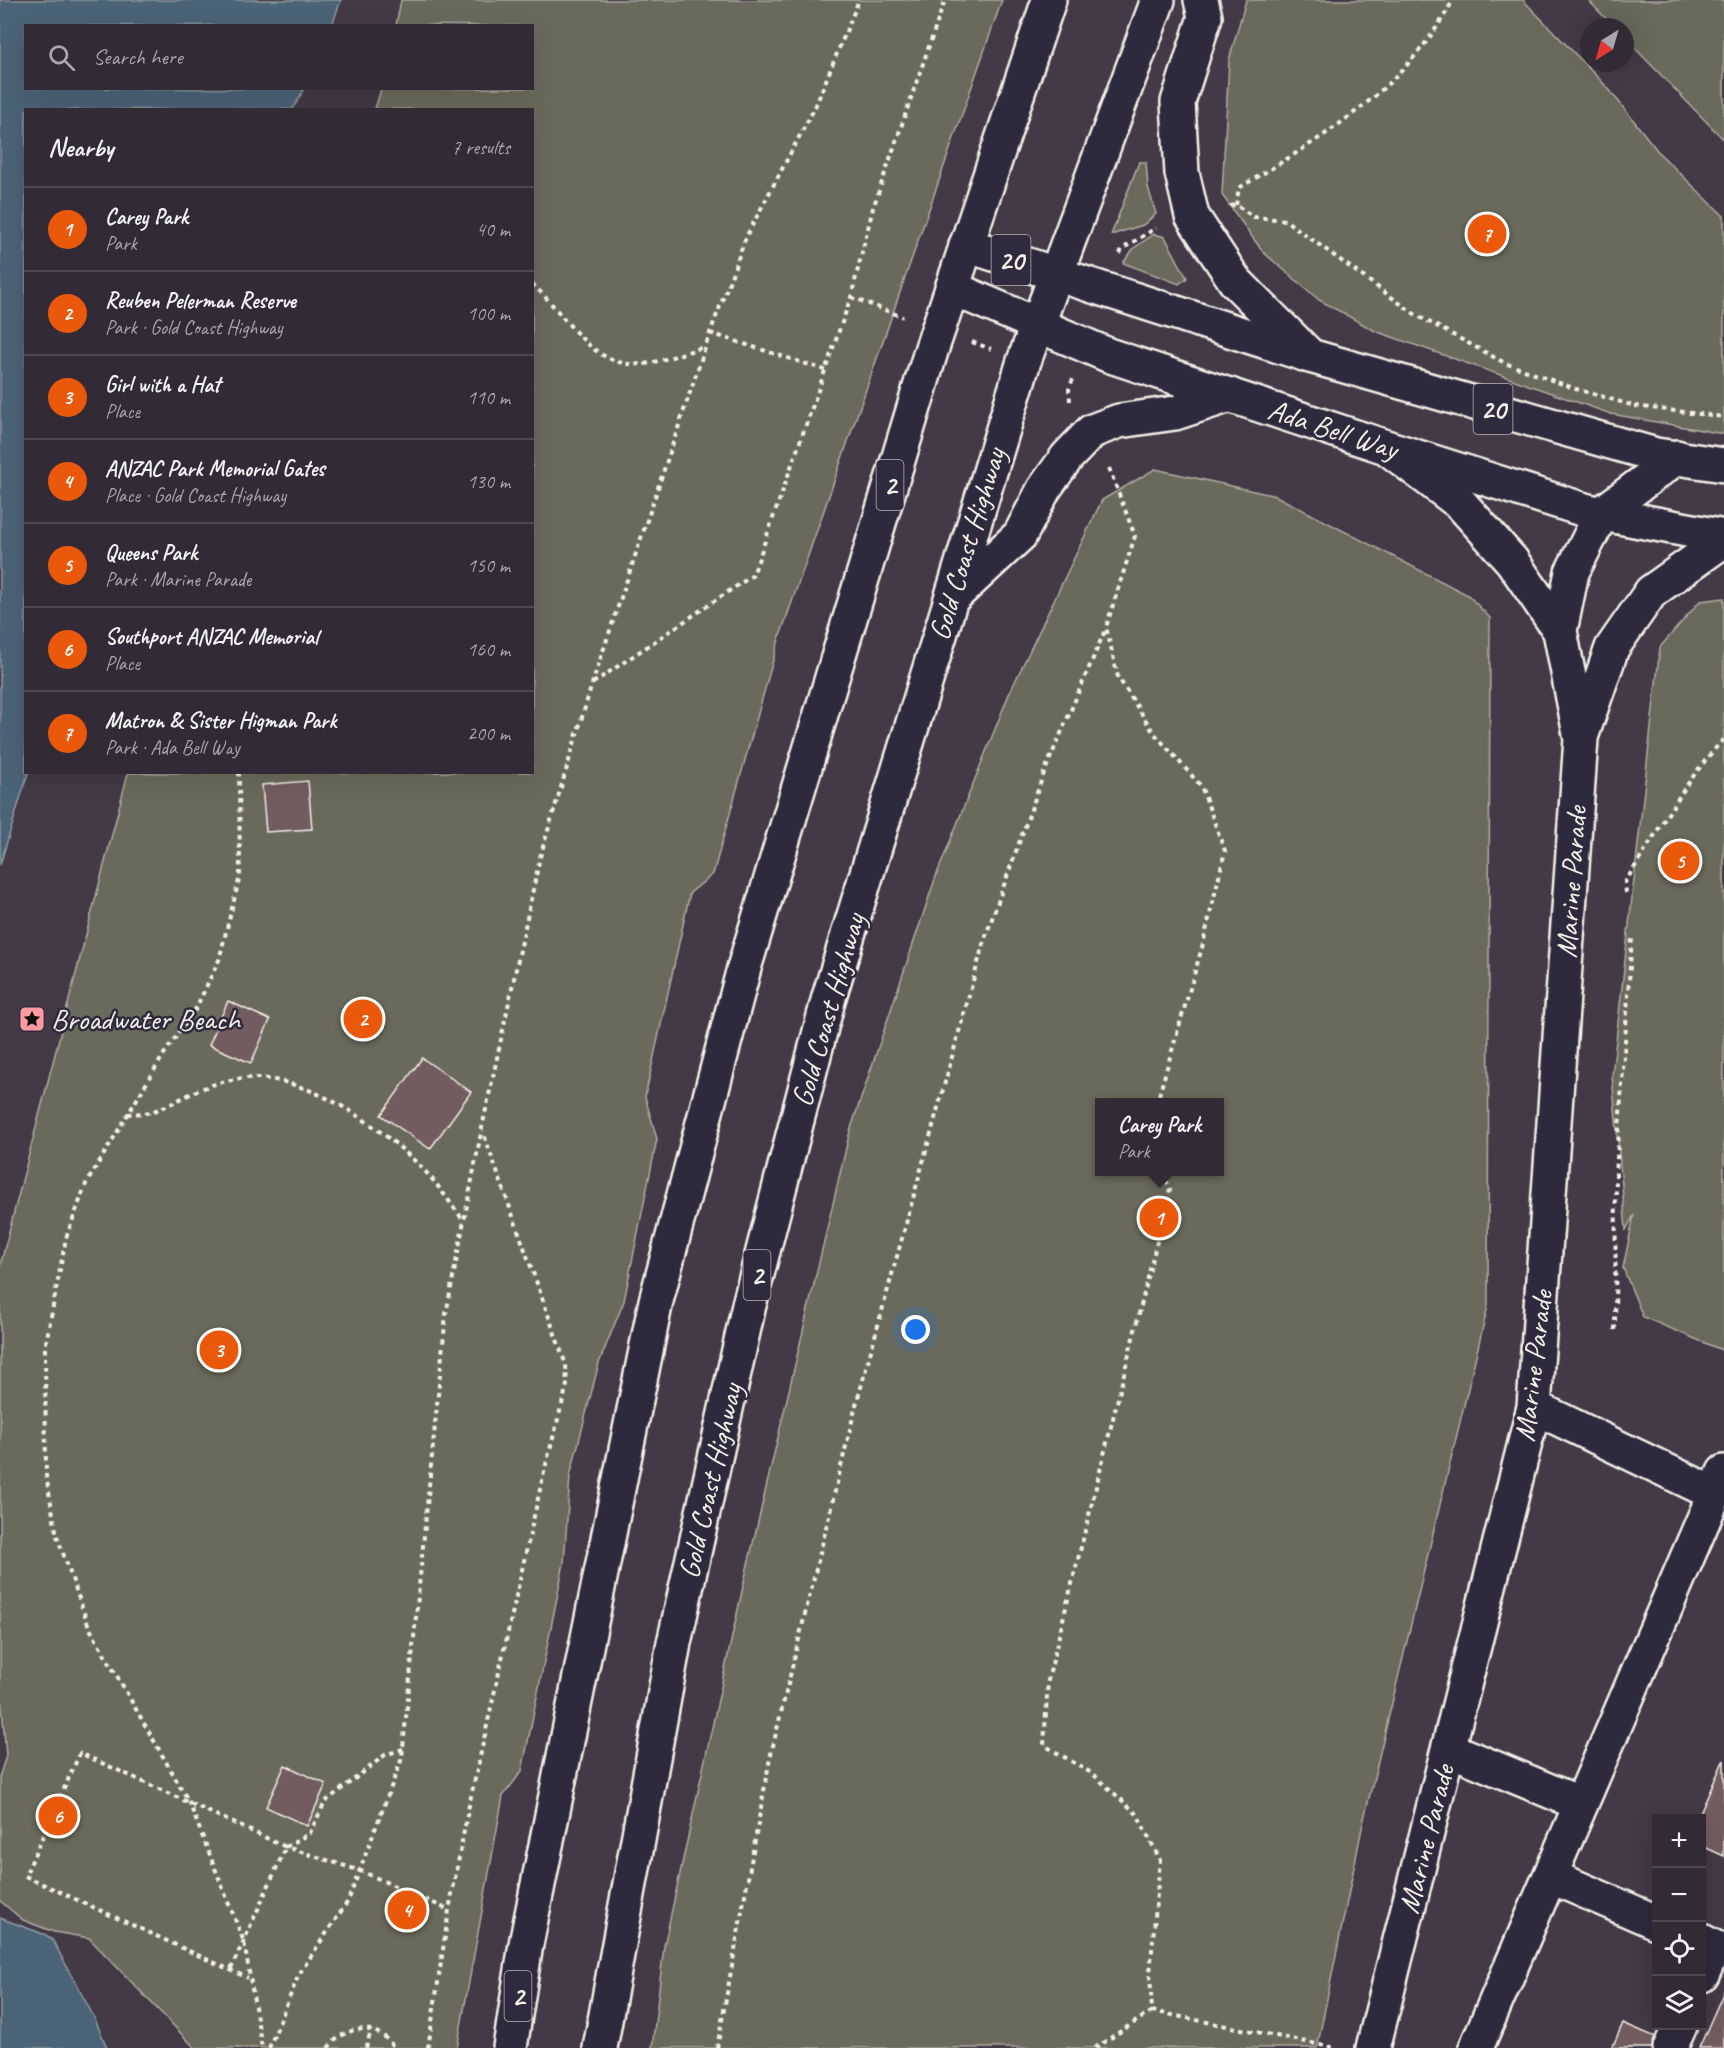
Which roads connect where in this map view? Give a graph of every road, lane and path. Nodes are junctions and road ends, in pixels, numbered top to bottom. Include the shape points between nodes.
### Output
1 (859, 0) edge
2 (945, 0) edge
3 (1049, 0) edge
4 (1158, 0) edge
5 (1201, 0) edge
6 (1453, 0) edge
7 (1236, 205) junction
8 (1192, 216) junction
9 (966, 245) junction
10 (1057, 275) junction
11 (534, 286) edge
12 (952, 288) junction
13 (1106, 291) junction
14 (1037, 325) junction
15 (710, 333) junction
16 (1084, 346) junction
17 (705, 347) junction
18 (1310, 357) junction
19 (825, 370) junction
20 (1230, 395) junction
21 (1724, 417) edge
22 (1092, 431) junction
23 (1386, 447) junction
24 (1677, 458) junction
25 (1724, 465) edge
26 (1602, 513) junction
27 (1724, 539) edge
28 (950, 599) junction
29 (1106, 627) junction
30 (1560, 631) junction
31 (592, 684) junction
32 (1581, 739) junction
33 (1724, 739) edge
34 (239, 774) edge
35 (1626, 893) dead end
36 (1632, 937) dead end
37 (1157, 1098) edge
38 (126, 1114) junction
39 (482, 1128) junction
40 (1164, 1176) edge
41 (464, 1221) junction
42 (1615, 1330) dead end
43 (1534, 1407) junction
44 (1719, 1483) edge
45 (403, 1749) junction
46 (1449, 1749) junction
47 (189, 1802) junction
48 (1581, 1804) junction
49 (286, 1847) junction
50 (361, 1870) junction
51 (1550, 1876) junction
52 (448, 1910) junction
53 (1652, 1920) edge
54 (244, 1942) junction
55 (1706, 1943) edge
56 (1706, 1964) edge
57 (231, 1969) junction
58 (249, 1978) junction
59 (1152, 2011) junction
60 (371, 2030) junction
61 (1678, 2030) edge
62 (262, 2048) edge
63 (269, 2048) edge
64 (328, 2048) edge
65 (366, 2048) edge
66 (394, 2048) edge
67 (428, 2048) edge
68 (510, 2048) edge
69 (600, 2048) edge
70 (717, 2048) edge
71 (1095, 2048) edge
72 (1338, 2048) edge
73 (1374, 2048) edge
74 (1476, 2048) edge
75 (1670, 2048) edge

1 - 15 path via 815,107 746,237
2 - 19 path via 873,208 850,297
3 - 9 main road, 2
4 - 10 main road, Gold Coast Highway / 2
5 - 8 main road via 1205,17 1178,102 1182,173
6 - 7 path via 1412,61 1389,85 1316,141 1239,188
7 - 8 path
7 - 21 path via 1254,217 1285,220 1416,315 1505,363 1635,406
8 - 13 path via 1152,229 1122,249
8 - 18 main road via 1235,281
9 - 10 main road, Ada Bell Way / 20
9 - 12 main road, 2
10 - 13 main road, Ada Bell Way / 20
10 - 14 main road, Gold Coast Highway / 2
11 - 17 path via 590,348 609,360 649,363
12 - 14 main road, Ada Bell Way / 20
12 - 68 main road, 2 via 744,968 656,1301 526,1944
13 - 18 main road, Ada Bell Way / 20
14 - 16 main road, Ada Bell Way / 20
14 - 28 main road, Gold Coast Highway / 2
15 - 17 path
15 - 19 path
16 - 20 main road, Ada Bell Way / 20
16 - 22 path via 1069,389 1071,410
17 - 31 path
18 - 24 main road, Ada Bell Way / 20
19 - 31 path via 753,575
20 - 22 main road via 1175,413 1119,421
20 - 23 main road, Ada Bell Way / 20
22 - 28 main road via 1044,489 1020,535
22 - 29 path via 1135,536
23 - 26 main road, Ada Bell Way / 20
23 - 30 main road via 1461,504 1512,561
24 - 25 main road, Ada Bell Way / 20
24 - 26 main road, Marine Parade
26 - 27 main road, Ada Bell Way / 20
26 - 30 main road, Marine Parade via 1572,572
27 - 32 main road, Marine Parade via 1651,592 1612,648
28 - 69 main road, Gold Coast Highway / 2 via 829,997 749,1305 674,1643
29 - 37 path via 1118,677 1154,733 1201,786 1225,850 1203,944
29 - 70 path via 1044,773 984,941 859,1394 770,1758
30 - 32 main road, Marine Parade
31 - 39 path via 540,857
32 - 43 main road, Marine Parade
33 - 35 path via 1704,760 1672,808 1625,882
34 - 38 path via 240,876 219,960 195,1010
36 - 42 path via 1616,1173
38 - 41 path via 152,1112 198,1088 234,1079 282,1080 330,1100 377,1128 422,1168
38 - 47 path via 86,1184 66,1238 45,1348 46,1476 57,1536 89,1627
39 - 41 path
39 - 52 path via 566,1365 567,1385
40 - 59 path via 1170,1190 1048,1680 1044,1745 1093,1774 1137,1814 1160,1860 1150,1973
41 - 45 path via 446,1314
43 - 44 main road
43 - 46 main road, Marine Parade
44 - 48 main road
45 - 49 path via 385,1755 325,1802 309,1833
45 - 50 path
46 - 48 main road
46 - 73 main road, Marine Parade
47 - 49 path
47 - 54 path
47 - 57 path via 80,1754 25,1876
48 - 51 main road
49 - 50 path
49 - 54 path
50 - 52 path
50 - 63 path via 348,1901 299,1974
51 - 53 main road
51 - 74 main road
52 - 67 path
54 - 57 path
54 - 58 path
55 - 56 main road via 1714,1947
57 - 58 path
58 - 62 path
59 - 71 path
59 - 72 path
60 - 64 path via 353,2030 338,2036
60 - 65 path
60 - 66 path
61 - 75 main road

